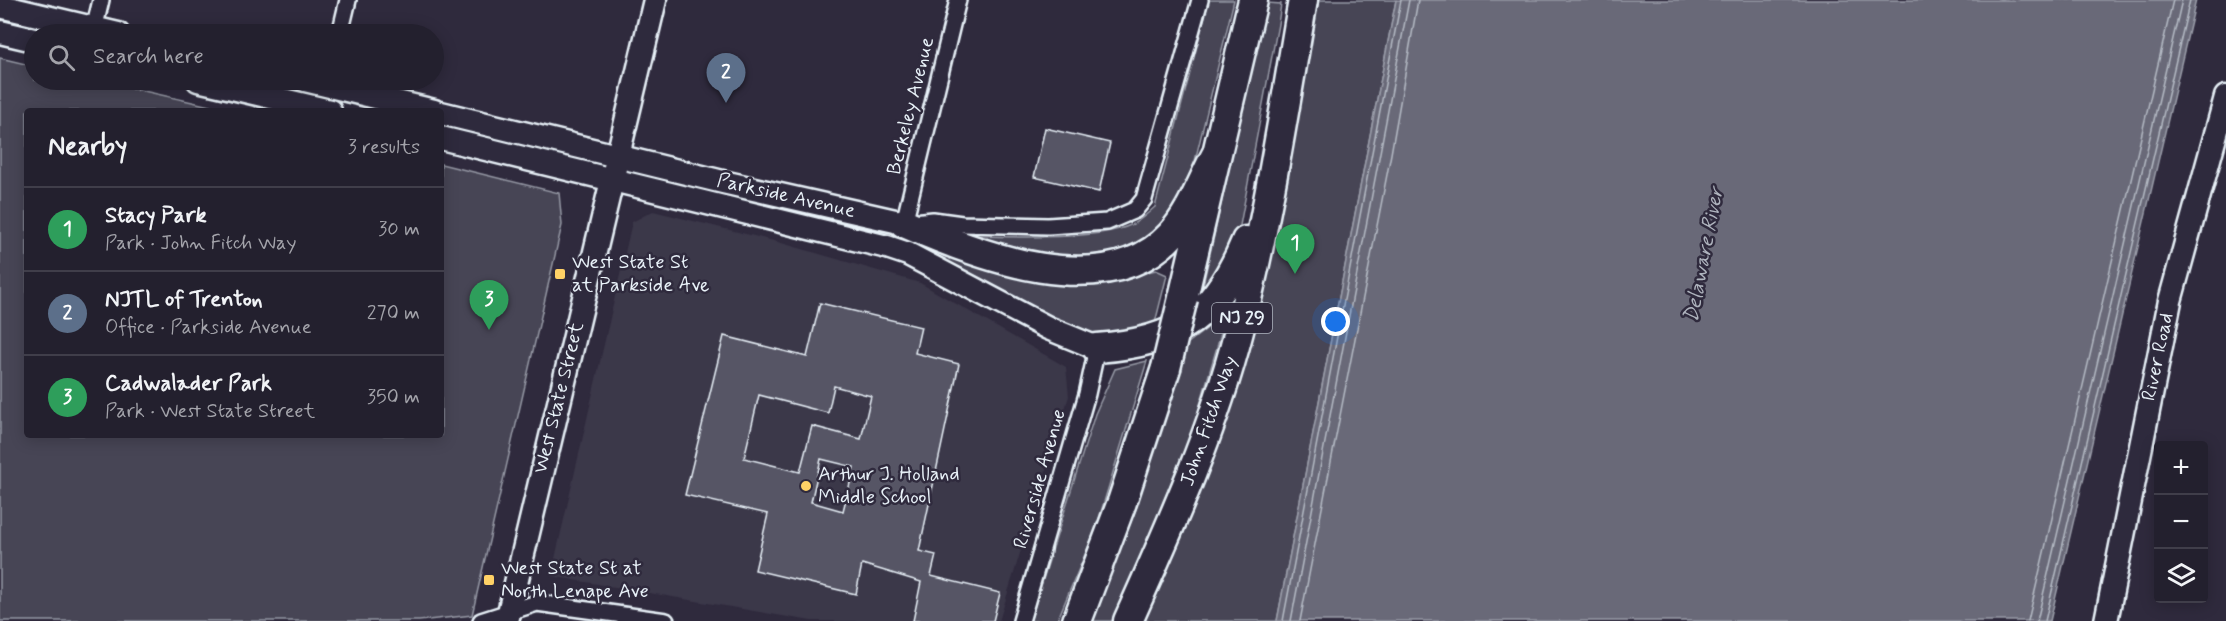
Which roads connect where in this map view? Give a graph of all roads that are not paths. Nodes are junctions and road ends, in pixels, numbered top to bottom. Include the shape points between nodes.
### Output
1 (101, 0) edge
2 (348, 0) edge
3 (655, 0) edge
4 (958, 0) edge
5 (1200, 0) edge
6 (1253, 0) edge
7 (1303, 0) edge
8 (0, 6) edge
9 (65, 24) edge
10 (96, 24) edge
11 (342, 24) edge
12 (0, 32) edge
13 (24, 38) edge
14 (1291, 70) junction
15 (241, 90) edge
16 (328, 90) edge
17 (358, 90) edge
18 (2226, 97) edge
19 (317, 108) edge
20 (326, 108) edge
21 (423, 108) edge
22 (444, 114) edge
23 (444, 139) edge
24 (619, 155) junction
25 (1216, 156) junction
26 (613, 180) junction
27 (904, 223) junction
28 (1097, 348) junction
29 (508, 616) edge
30 (481, 621) edge
31 (666, 621) edge
32 (1021, 621) edge
33 (1077, 621) edge
34 (1128, 621) edge
35 (2106, 621) edge

1 - 10 street
2 - 11 street
3 - 24 main road, West State Street
4 - 27 street, Berkeley Avenue
5 - 27 street, Parkside Avenue via 1144,199 1135,210 1107,222 1048,226 933,220
6 - 25 highway, NJ 29
7 - 14 highway, John Fitch Way / NJ 29
8 - 9 main road
12 - 13 main road
14 - 28 highway via 1246,242 1227,283 1193,320 1154,340
14 - 34 highway, John Fitch Way / NJ 29 via 1239,331 1194,467
15 - 19 main road
16 - 20 street
17 - 21 main road
18 - 35 main road, River Road via 2170,301
22 - 24 main road, Parkside Avenue
23 - 26 main road, Parkside Avenue
24 - 26 main road, West State Street
24 - 27 main road, Parkside Avenue
25 - 27 highway via 1182,221 1169,236 1142,256 1105,270 1053,269 1004,258 955,245
25 - 33 highway, NJ 29, bridge via 1166,369
26 - 28 main road, Parkside Avenue via 908,254 1048,328
26 - 29 main road, West State Street
28 - 32 street, Riverside Avenue
29 - 30 street
29 - 31 street via 537,603

